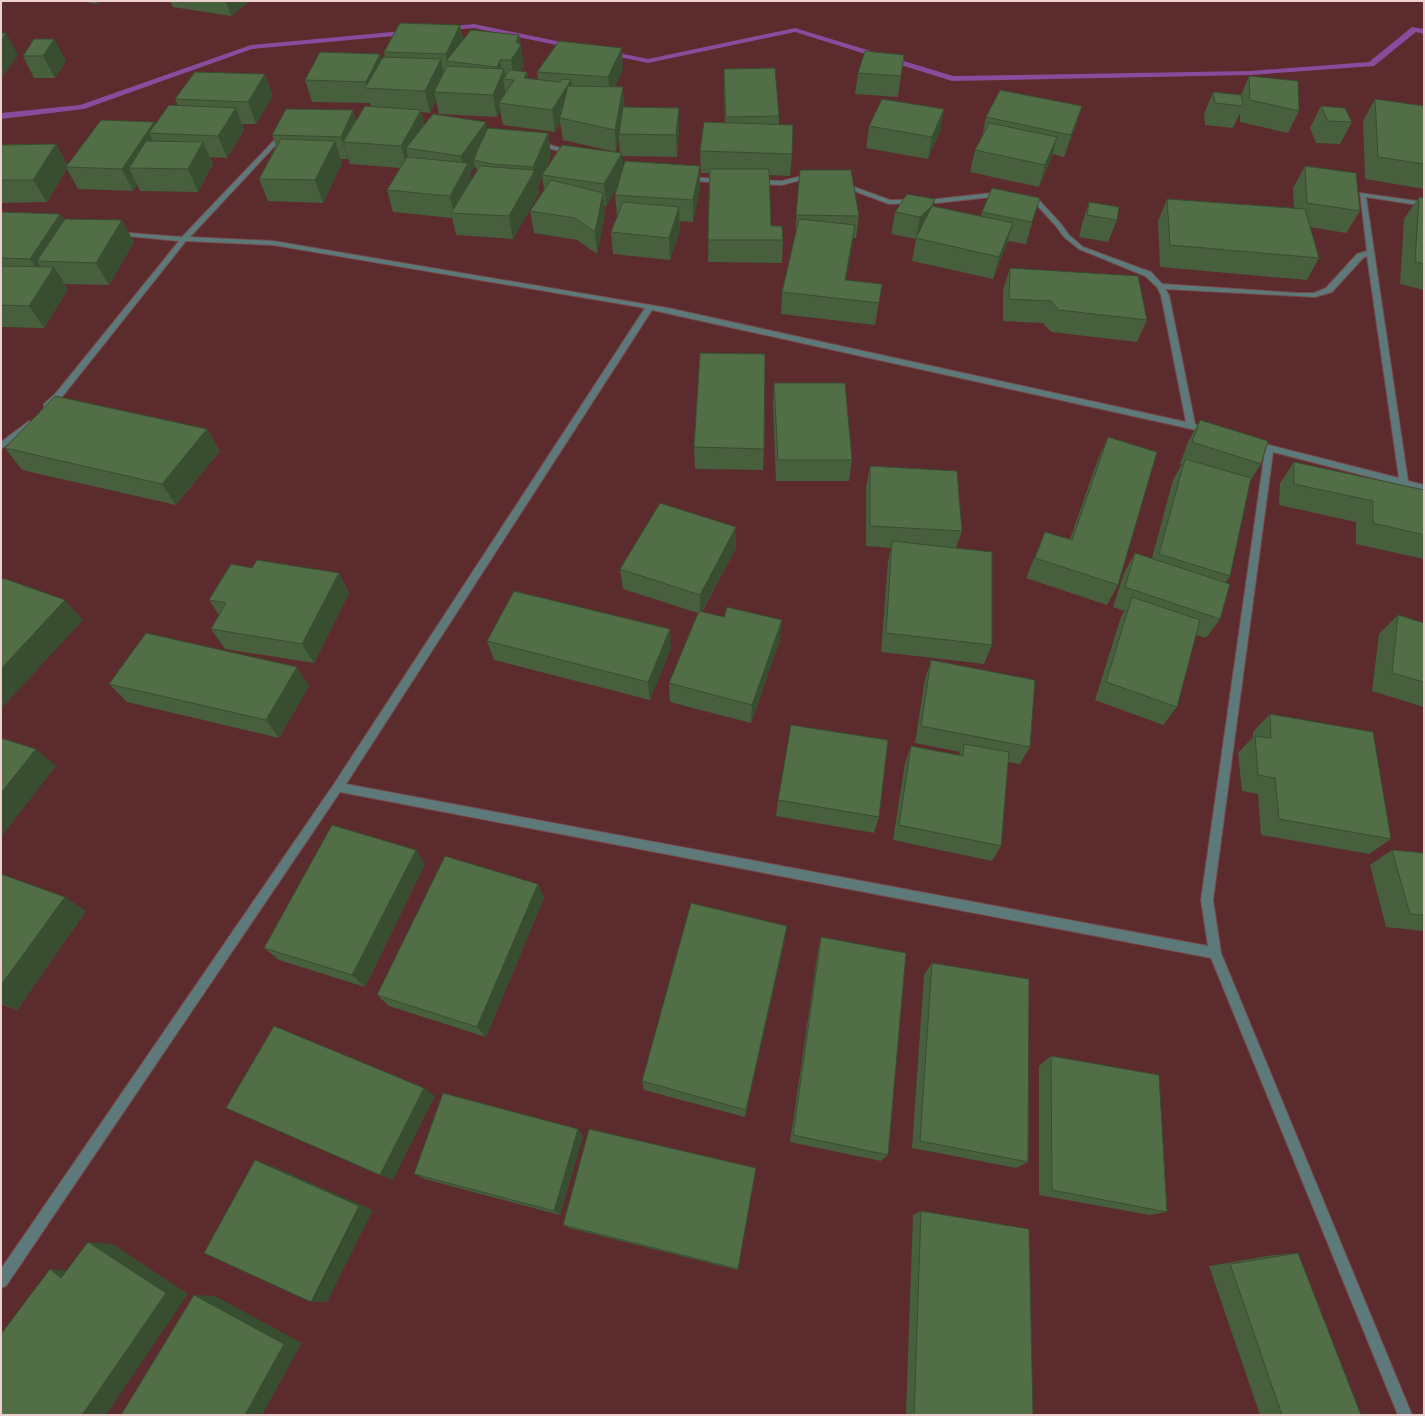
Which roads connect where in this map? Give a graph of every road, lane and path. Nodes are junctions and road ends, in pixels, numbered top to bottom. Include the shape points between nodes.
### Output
1 (289, 128) edge
2 (532, 142) edge
3 (576, 154) edge
4 (822, 173) edge
5 (682, 179) edge
6 (728, 181) edge
7 (751, 182) edge
8 (839, 183) edge
9 (1009, 195) edge
10 (1022, 197) edge
11 (1424, 204) edge
12 (112, 233) edge
13 (184, 239) junction
14 (1370, 252) junction
15 (1160, 286) junction
16 (650, 307) junction
17 (1191, 426) junction
18 (1205, 430) edge
19 (1248, 442) edge
20 (1, 446) edge
21 (1269, 448) junction
22 (1404, 483) junction
23 (1424, 488) edge
24 (338, 787) junction
25 (1215, 953) junction
26 (1, 1281) edge
27 (1405, 1415) edge

1 - 13 street
2 - 3 street
4 - 7 street via 782,183
5 - 6 street
8 - 9 street via 889,202 937,201 1002,193
10 - 15 street via 1035,199 1066,236 1081,248 1148,274
11 - 14 street via 1362,194
12 - 13 street
13 - 16 street via 272,243
13 - 20 street via 58,395 22,431
14 - 15 street via 1360,256 1329,290 1315,295
14 - 22 street
15 - 17 street via 1165,295
16 - 17 street
16 - 24 street
17 - 18 street
19 - 21 street
21 - 22 street
21 - 25 street via 1207,900
22 - 23 street
24 - 25 street
24 - 26 street
25 - 27 street

